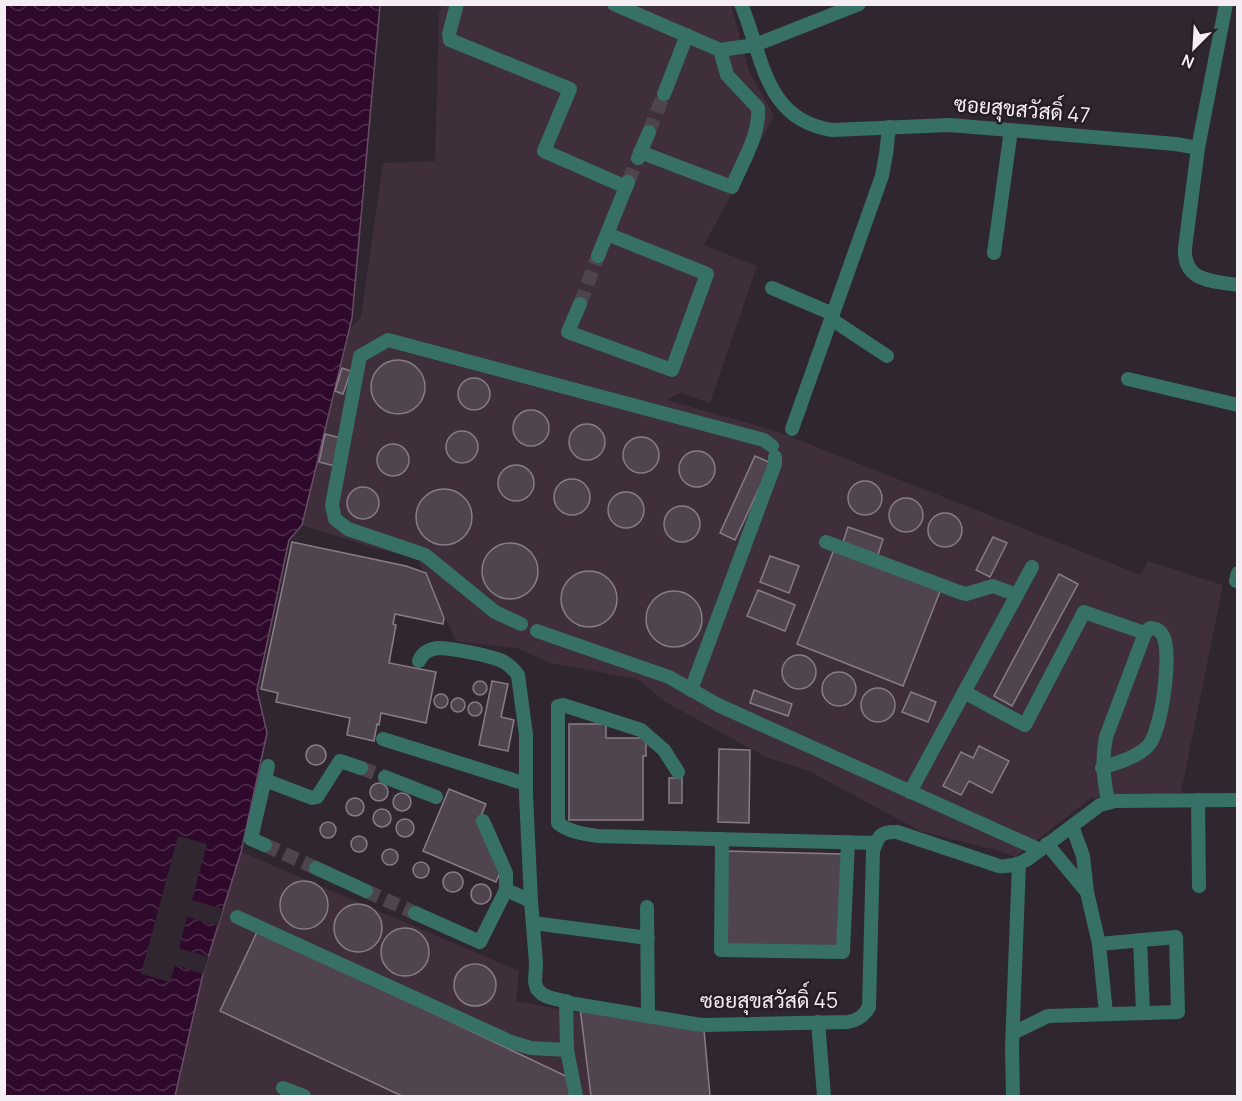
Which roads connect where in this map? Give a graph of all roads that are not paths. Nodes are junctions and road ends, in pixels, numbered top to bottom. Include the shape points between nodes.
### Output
1 (457, 4) edge
2 (614, 4) edge
3 (741, 4) edge
4 (859, 4) edge
5 (1226, 4) edge
6 (687, 34) junction
7 (755, 45) junction
8 (720, 50) junction
9 (664, 94) tunnel mouth
10 (889, 127) junction
11 (1011, 130) junction
12 (648, 132) tunnel mouth
13 (1198, 148) junction
14 (607, 234) junction
15 (994, 253) dead end
16 (598, 256) tunnel mouth
17 (1238, 285) edge
18 (772, 288) dead end
19 (580, 304) tunnel mouth
20 (832, 316) junction
21 (887, 356) dead end
22 (1128, 379) dead end
23 (1238, 405) edge
24 (792, 429) dead end
25 (826, 542) dead end
26 (1032, 567) dead end
27 (1017, 595) junction
28 (521, 624) dead end
29 (537, 631) dead end
30 (1146, 633) junction
31 (419, 661) dead end
32 (691, 690) junction
33 (964, 692) junction
34 (383, 739) dead end
35 (268, 766) dead end
36 (362, 768) tunnel mouth
37 (1102, 768) junction
38 (678, 772) dead end
39 (385, 777) tunnel mouth
40 (265, 780) junction
41 (526, 784) junction
42 (910, 792) junction
43 (436, 797) dead end
44 (1198, 800) junction
45 (1238, 800) edge
46 (1108, 803) junction
47 (483, 821) dead end
48 (1072, 826) junction
49 (722, 839) junction
50 (848, 842) junction
51 (876, 843) junction
52 (265, 845) tunnel mouth
53 (1044, 847) junction
54 (1019, 864) junction
55 (316, 868) tunnel mouth
56 (1199, 886) dead end
57 (506, 890) junction
58 (366, 891) tunnel mouth
59 (1087, 892) junction
60 (531, 901) junction
61 (647, 908) dead end
62 (415, 913) tunnel mouth
63 (237, 917) dead end
64 (533, 923) junction
65 (648, 938) junction
66 (1140, 940) junction
67 (1099, 944) junction
68 (566, 1001) junction
69 (1143, 1012) junction
70 (1106, 1013) junction
71 (648, 1016) junction
72 (818, 1022) junction
73 (1013, 1033) junction
74 (567, 1050) junction
75 (283, 1088) dead end
76 (304, 1096) edge
77 (576, 1096) edge
78 (824, 1096) edge
79 (1013, 1096) edge

1 - 14 street via 450,40 570,89 544,151 627,185
2 - 6 street
3 - 7 street, ซอยสุขสวัสดิ์ 47
4 - 7 street
5 - 13 street
6 - 8 street
6 - 9 street
7 - 8 street
7 - 10 street, ซอยสุขสวัสดิ์ 47 via 775,94 797,118 832,130
8 - 12 street via 728,75 758,108 759,116 732,187 639,155
10 - 11 street, ซอยสุขสวัสดิ์ 47 via 950,124
10 - 20 street via 882,176
11 - 13 street, ซอยสุขสวัสดิ์ 47
11 - 15 street
13 - 17 street via 1186,260 1193,274 1202,279
14 - 16 street
14 - 19 street via 707,274 672,370 568,332
18 - 20 street
20 - 21 street
20 - 24 street
22 - 23 street
25 - 27 street via 966,594 993,586
26 - 27 street
27 - 33 street
28 - 32 street via 495,612 425,555 348,529 335,519 332,505 360,356 388,340 764,440 774,451 775,464
29 - 32 street via 669,677
30 - 33 street via 1084,612 1025,725
30 - 37 street via 1106,737
30 - 37 street via 1150,628 1160,632 1166,655 1166,677 1155,734 1135,756
31 - 41 street, ซอยสุขสวัสดิ์ 45 via 437,648 502,660 513,668 518,675 526,735
32 - 42 street
33 - 42 street
34 - 41 street
35 - 40 street
36 - 40 street via 340,761 317,797 312,798
37 - 46 street
38 - 49 street via 664,750 640,730 558,706 558,823 564,828 598,836
39 - 43 street
40 - 52 street via 251,839
41 - 60 street, ซอยสุขสวัสดิ์ 45
42 - 53 street
44 - 45 street
44 - 46 street
44 - 56 street
46 - 48 street
47 - 57 street via 506,873
48 - 53 street
48 - 59 street via 1083,856
49 - 50 street
49 - 50 street via 721,950 843,952
50 - 51 street
51 - 54 street via 886,831 897,832 999,866
51 - 72 street, ซอยสุขสวัสดิ์ 45 via 868,1007 854,1021
53 - 54 street
53 - 59 street
54 - 73 street
55 - 58 street
57 - 60 street
57 - 62 street via 480,942
59 - 67 street
60 - 64 street, ซอยสุขสวัสดิ์ 45
61 - 65 street
63 - 74 street via 511,1042 531,1048
64 - 65 street
64 - 68 street, ซอยสุขสวัสดิ์ 45 via 537,989
65 - 71 street
66 - 67 street
66 - 69 street
66 - 69 street via 1176,937 1178,1012
67 - 70 street
68 - 71 street, ซอยสุขสวัสดิ์ 45
68 - 74 street
69 - 70 street
70 - 73 street via 1048,1016
71 - 72 street, ซอยสุขสวัสดิ์ 45 via 704,1025
72 - 78 street
73 - 79 street
74 - 77 street
75 - 76 street

